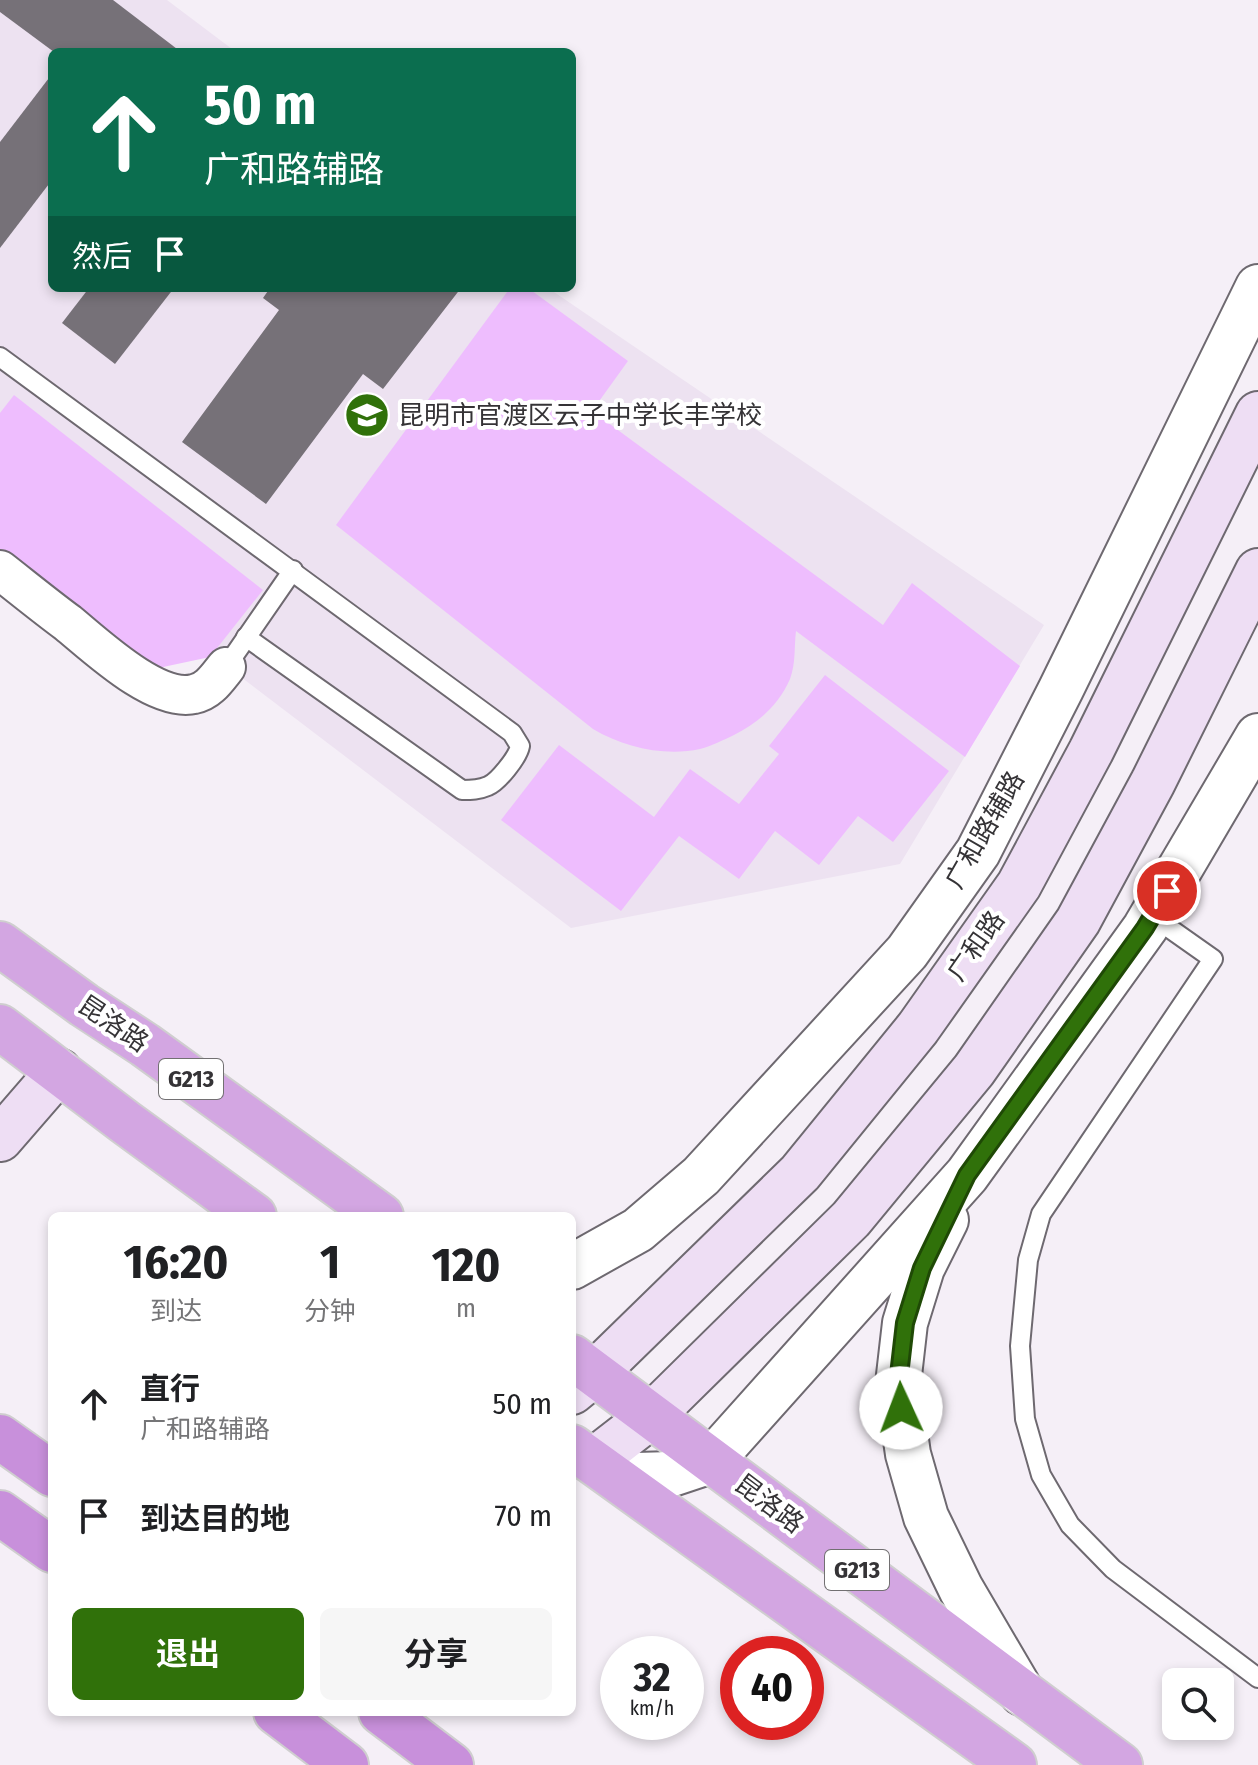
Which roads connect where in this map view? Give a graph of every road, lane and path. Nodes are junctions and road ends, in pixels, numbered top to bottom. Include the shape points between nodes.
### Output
1 (1258, 287) edge
2 (0, 357) edge
3 (1258, 414) edge
4 (0, 570) edge
5 (293, 570) junction
6 (1258, 571) edge
7 (236, 652) junction
8 (1258, 736) edge
9 (1091, 751) junction
10 (934, 915) junction
11 (1152, 916) junction
12 (0, 944) edge
13 (0, 1027) edge
14 (59, 1071) junction
15 (0, 1139) edge
16 (967, 1175) junction
17 (249, 1212) edge
18 (375, 1212) edge
19 (576, 1265) edge
20 (579, 1374) edge
21 (651, 1416) junction
22 (0, 1437) edge
23 (583, 1454) edge
24 (711, 1461) junction
25 (48, 1471) edge
26 (0, 1513) edge
27 (48, 1547) edge
28 (1258, 1678) edge
29 (1022, 1693) junction
30 (281, 1716) edge
31 (386, 1716) edge
32 (346, 1765) edge
33 (451, 1765) edge
34 (1014, 1765) edge
35 (1120, 1765) edge

1 - 10 street, 广和路辅路 via 978,852
2 - 5 lane
3 - 9 main road, 广和路
4 - 7 street via 130,673 176,695 209,687
5 - 7 lane
5 - 7 lane via 512,733 519,753 493,783 462,790
6 - 21 main road via 1078,921 974,1070 851,1219
8 - 11 street
9 - 10 street via 1010,845
9 - 20 main road, 广和路 via 1019,885 918,1028 800,1173
10 - 19 street, 广和路辅路 via 907,952 701,1176 638,1230
11 - 16 street
11 - 28 lane via 1213,959 1041,1214 1028,1260 1020,1346 1025,1419 1041,1475 1070,1525 1113,1569
12 - 18 highway, 昆洛路 / G213
13 - 14 highway, G213
14 - 15 main road
14 - 17 highway, G213
16 - 24 street
16 - 29 street via 922,1268 905,1323 898,1384 908,1454 926,1517
20 - 21 highway, 昆洛路 / G213
21 - 23 main road
21 - 24 highway, 昆洛路 / G213
22 - 25 highway
23 - 24 street via 637,1475 672,1474
23 - 34 highway, G213
24 - 29 highway, 昆洛路 / G213
26 - 27 highway
29 - 35 highway, 昆洛路 / G213
30 - 32 highway
31 - 33 highway

